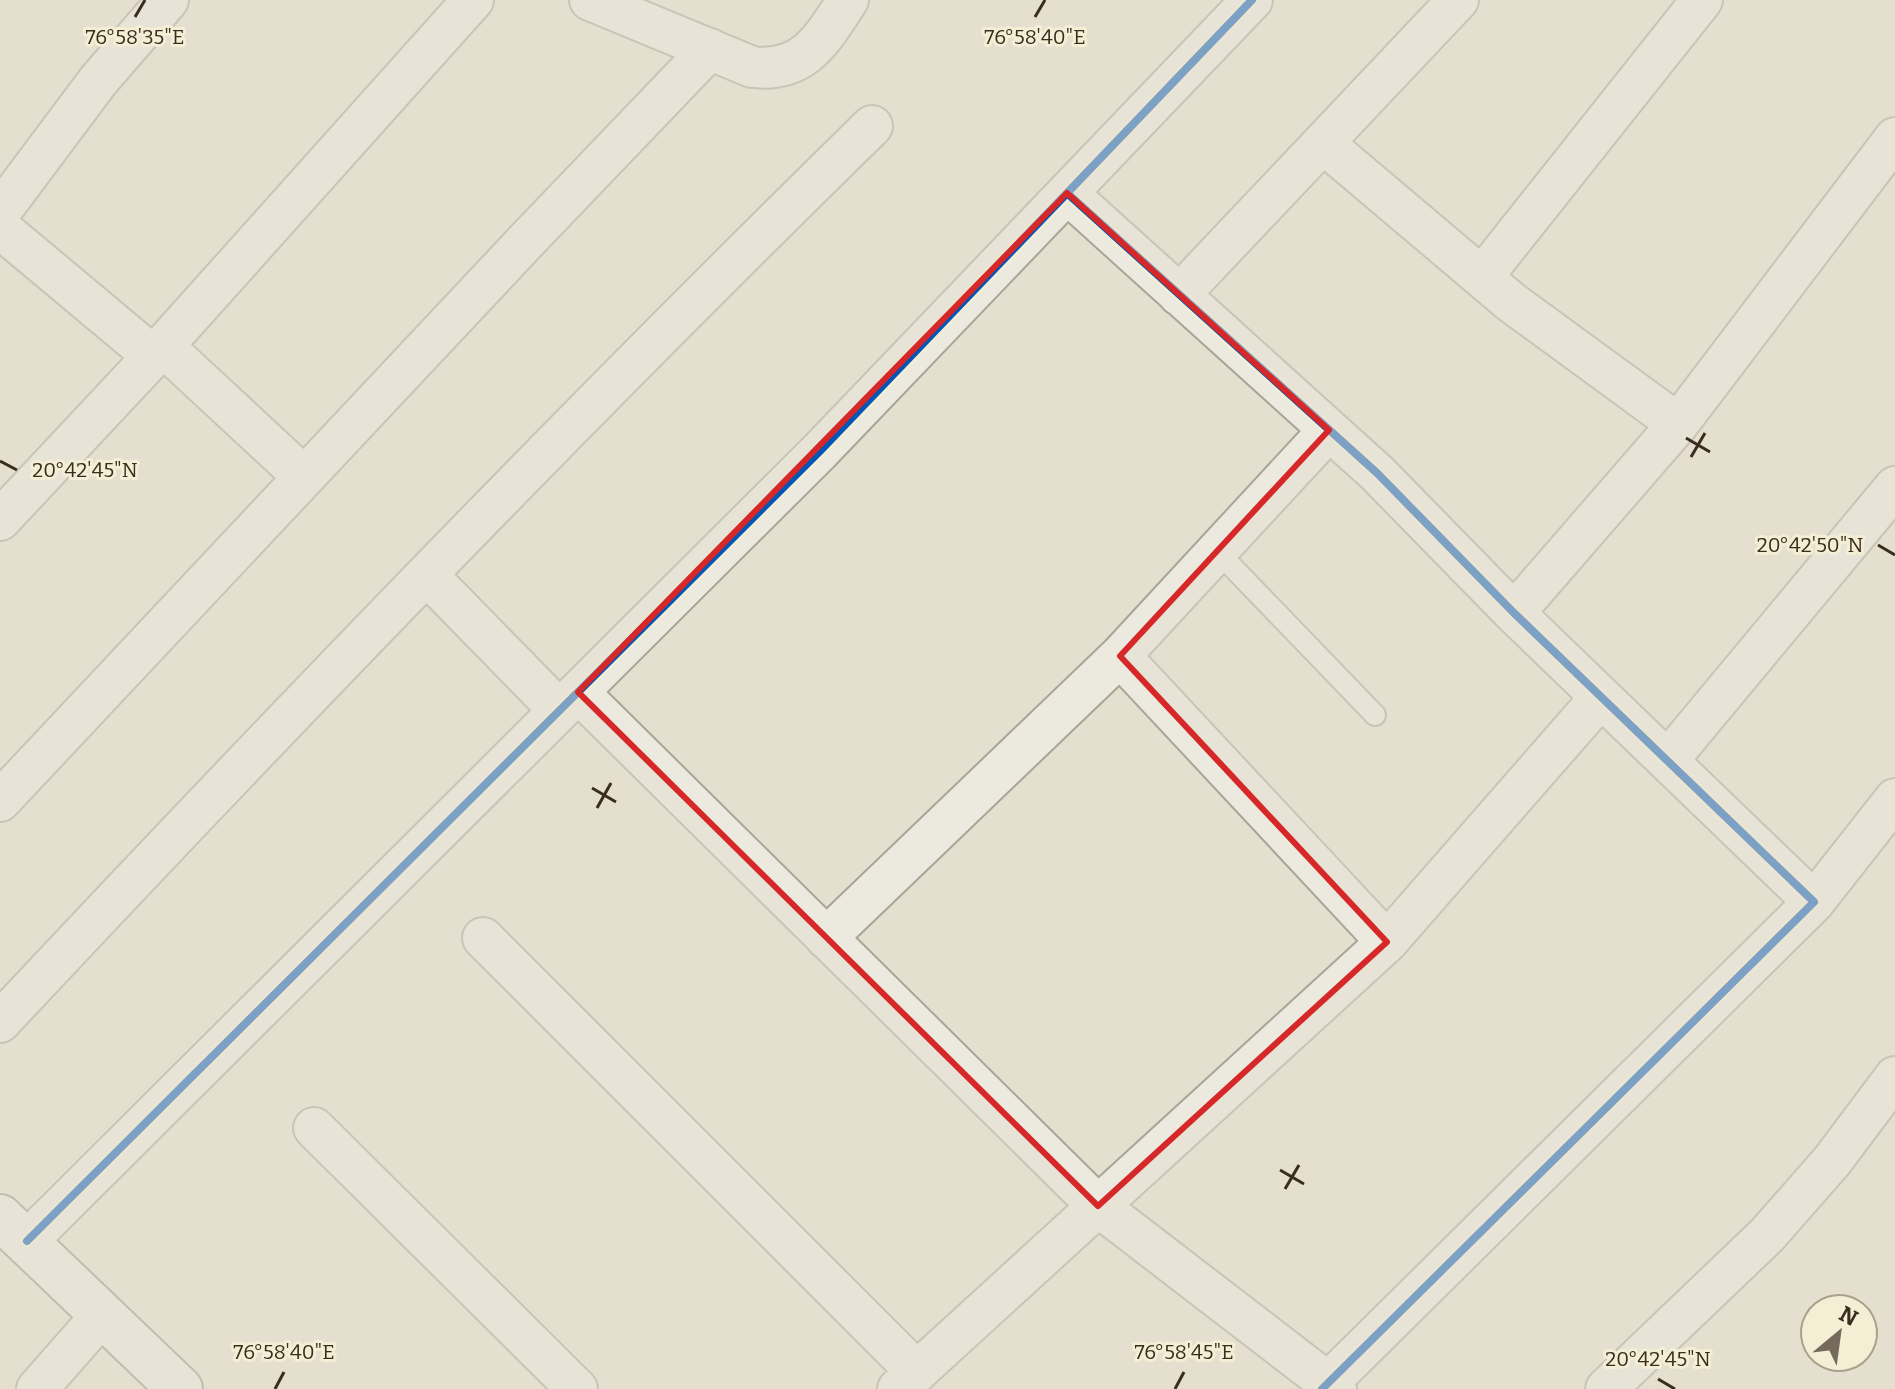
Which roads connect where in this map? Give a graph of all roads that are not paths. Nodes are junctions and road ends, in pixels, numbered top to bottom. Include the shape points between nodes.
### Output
1 (168, 0) edge
2 (473, 0) edge
3 (848, 0) edge
4 (1252, 0) edge
5 (1458, 0) edge
6 (1702, 0) edge
7 (595, 1) edge
8 (710, 49) junction
9 (872, 126) dead end
10 (1895, 138) edge
11 (1323, 143) junction
12 (1067, 193) junction
13 (0, 212) edge
14 (0, 228) edge
15 (1482, 277) junction
16 (1179, 295) junction
17 (158, 351) junction
18 (1678, 424) junction
19 (1329, 430) junction
20 (304, 477) junction
21 (1895, 487) edge
22 (0, 520) edge
23 (1217, 551) junction
24 (427, 575) junction
25 (1514, 613) junction
26 (1120, 656) junction
27 (1601, 697) junction
28 (569, 701) junction
29 (1375, 715) dead end
30 (1668, 760) junction
31 (1895, 799) edge
32 (0, 801) edge
33 (1814, 902) junction
34 (483, 938) dead end
35 (826, 938) junction
36 (1387, 942) junction
37 (0, 1022) edge
38 (1895, 1077) edge
39 (314, 1128) dead end
40 (1098, 1206) junction
41 (10, 1233) edge
42 (103, 1314) junction
43 (908, 1380) edge
44 (1329, 1387) edge
45 (37, 1389) edge
46 (180, 1389) edge
47 (577, 1389) edge
48 (1606, 1389) edge

1 - 13 street via 98,81
2 - 17 street
3 - 8 street via 815,48 789,65 752,67
4 - 12 street
5 - 11 street
6 - 15 street
7 - 8 street
8 - 20 street
9 - 24 street
10 - 18 street
11 - 15 street
11 - 16 street
12 - 16 street
12 - 28 street via 820,451
14 - 17 street
15 - 18 street
16 - 19 street
17 - 20 street
17 - 22 street
18 - 25 street
19 - 23 street
19 - 25 street
20 - 32 street
21 - 30 street
23 - 26 street
23 - 29 lane
24 - 28 street
24 - 37 street
25 - 27 street
26 - 35 street
26 - 36 street
27 - 30 street
27 - 36 street
28 - 35 street
28 - 41 street
30 - 33 street
31 - 33 street
33 - 44 street
34 - 43 street
35 - 40 street
36 - 40 street
38 - 48 street via 1767,1235
39 - 47 street
40 - 43 street
40 - 44 street
41 - 42 main road
42 - 45 street
42 - 46 main road

